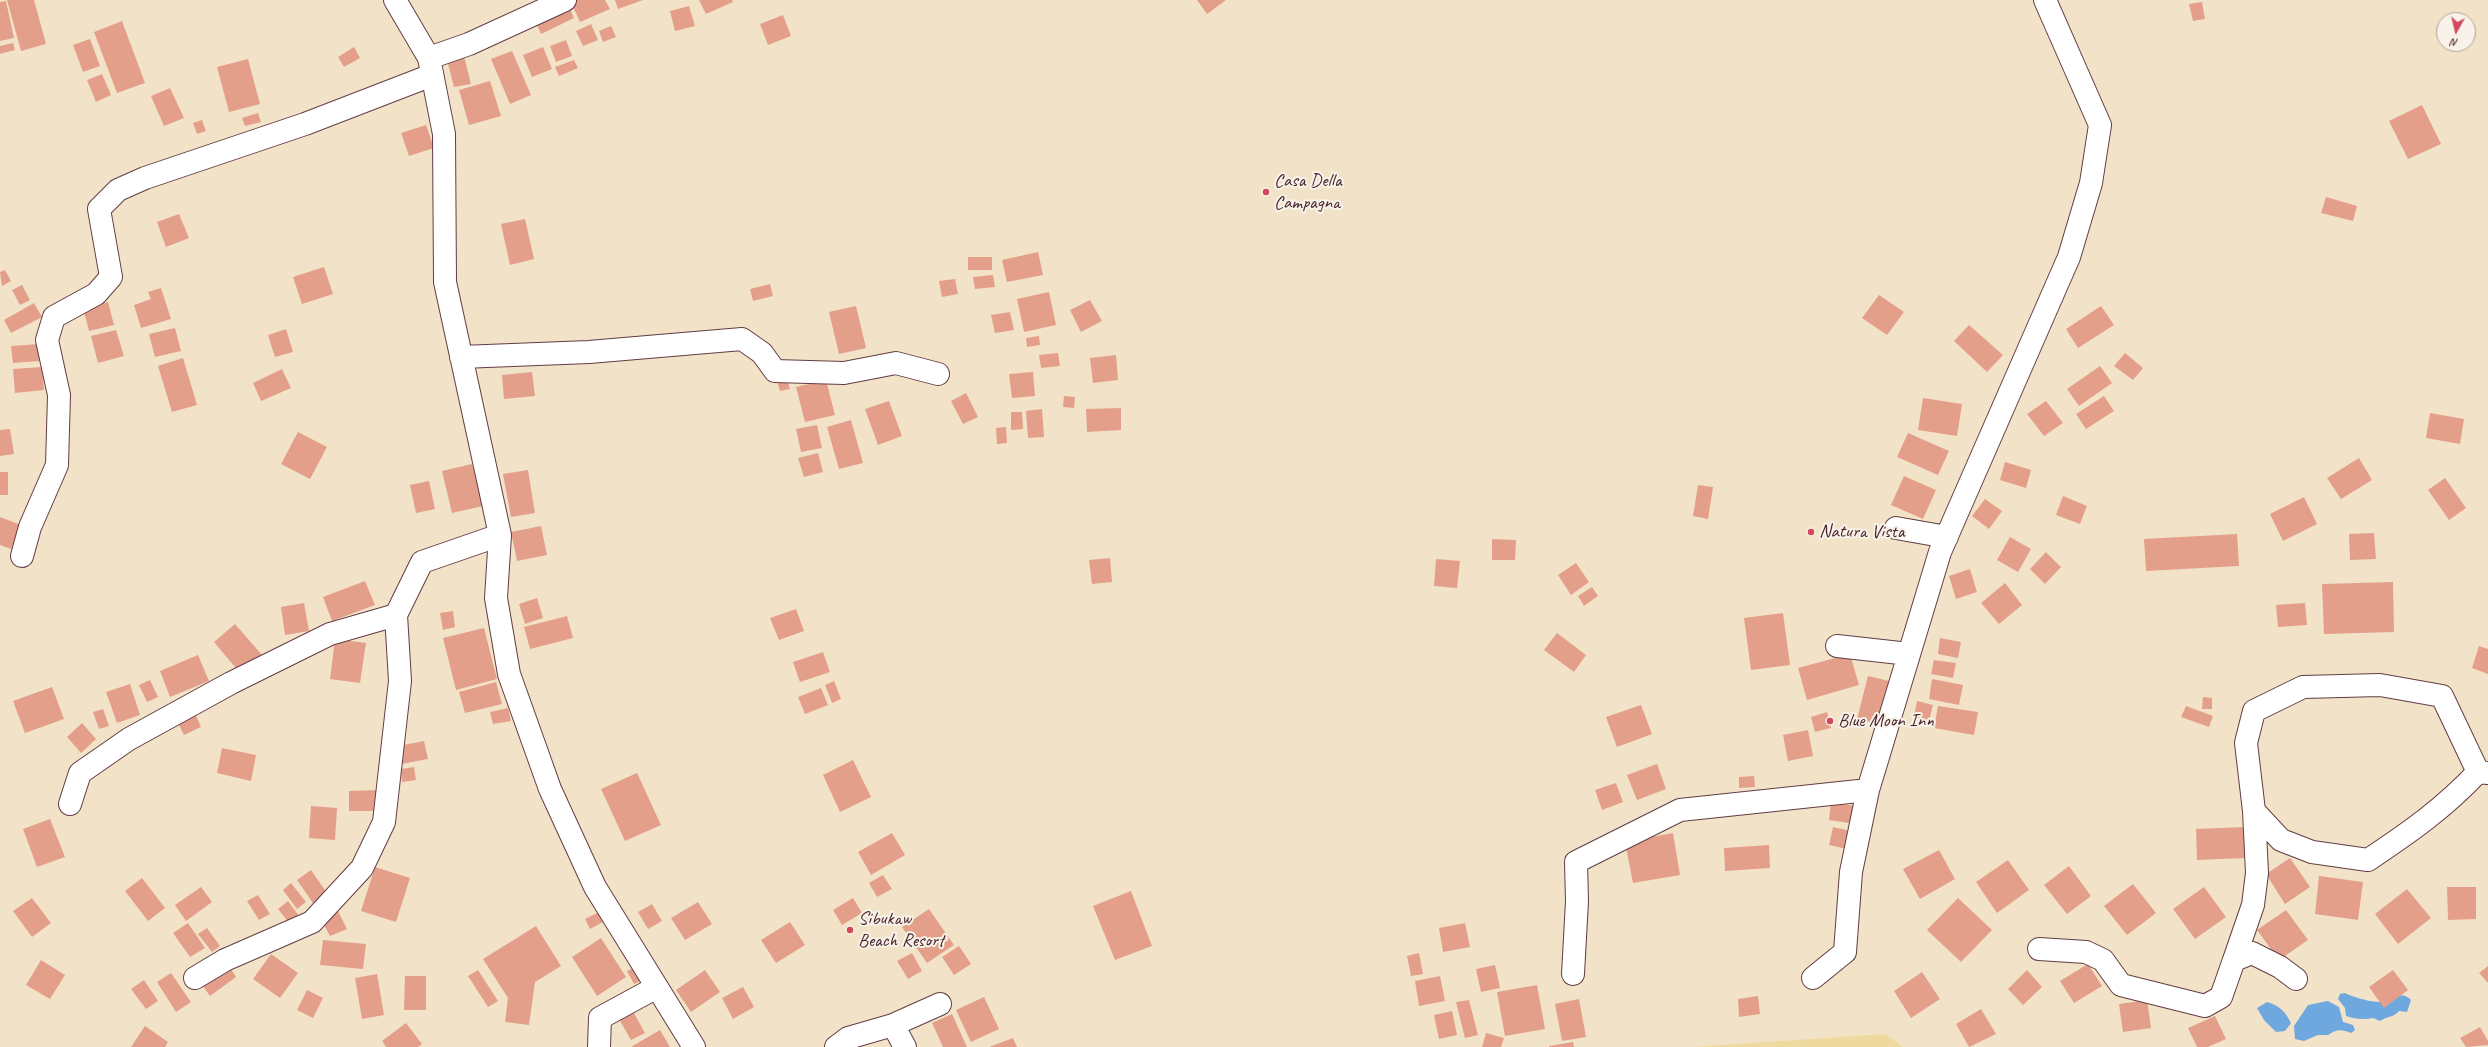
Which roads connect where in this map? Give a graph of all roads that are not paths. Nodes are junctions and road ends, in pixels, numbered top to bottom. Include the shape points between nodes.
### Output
1 (395, 0) edge
2 (565, 0) edge
3 (2045, 0) edge
4 (431, 66) junction
5 (461, 357) junction
6 (938, 374) dead end
7 (1896, 528) dead end
8 (500, 535) junction
9 (1947, 537) junction
10 (22, 556) dead end
11 (396, 615) junction
12 (1837, 646) dead end
13 (1909, 654) junction
14 (2483, 773) edge
15 (1868, 790) junction
16 (70, 804) dead end
17 (2254, 811) junction
18 (2039, 949) dead end
19 (2234, 960) junction
20 (1573, 974) dead end
21 (194, 978) dead end
22 (1813, 978) dead end
23 (2296, 979) dead end
24 (657, 987) junction
25 (940, 1004) dead end
26 (893, 1025) junction
27 (599, 1047) edge
28 (694, 1047) edge
29 (836, 1047) edge
30 (905, 1047) edge

1 - 4 street
2 - 4 street via 469,44
3 - 9 street via 2100,125 2091,183 2069,257
4 - 5 street via 444,134 445,282
4 - 10 street via 305,124 118,190 99,209 111,277 96,294 54,317 49,332 47,340 59,395 57,465 30,527
5 - 6 street via 589,352 742,339 762,353 775,371 844,373 896,364
5 - 8 street
7 - 9 street
8 - 11 street via 422,562
8 - 24 street via 496,598 509,674 550,789 595,886
9 - 13 street
11 - 16 street via 330,634 231,683 129,739 80,773
11 - 21 street via 400,681 384,822 362,868 312,922 225,960
12 - 13 street
13 - 15 street
14 - 17 street via 2420,825 2368,860 2312,852 2280,840
14 - 17 street via 2442,696 2380,685 2303,686 2254,711 2246,743
15 - 20 street via 1680,810 1576,862 1577,901
15 - 22 street via 1851,872 1845,952
17 - 19 street via 2257,873 2253,905
18 - 19 street via 2086,952 2103,960 2121,985 2205,1006 2221,997
19 - 23 street via 2252,953 2280,967
24 - 27 street via 600,1018
24 - 28 street
25 - 26 street
26 - 29 street via 848,1038
26 - 30 street

